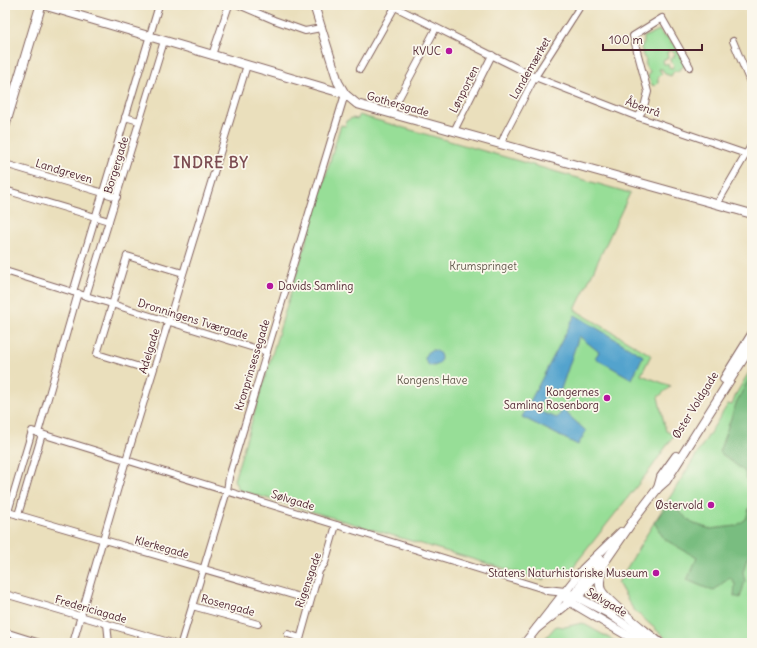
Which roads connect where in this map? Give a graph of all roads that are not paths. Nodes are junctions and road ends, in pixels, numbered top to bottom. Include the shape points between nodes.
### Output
1 (42, 5) edge
2 (160, 5) edge
3 (229, 5) edge
4 (238, 5) edge
5 (314, 5) edge
6 (581, 5) edge
7 (394, 6) edge
8 (321, 28) junction
9 (436, 28) junction
10 (150, 36) junction
11 (164, 41) junction
12 (733, 41) dead end
13 (212, 55) junction
14 (492, 55) junction
15 (247, 65) junction
16 (690, 67) dead end
17 (360, 69) dead end
18 (535, 77) junction
19 (752, 88) edge
20 (345, 94) junction
21 (8, 107) edge
22 (391, 114) junction
23 (125, 116) junction
24 (638, 116) junction
25 (140, 120) junction
26 (5, 125) edge
27 (454, 131) junction
28 (501, 144) junction
29 (752, 145) edge
30 (746, 154) junction
31 (5, 164) edge
32 (5, 190) edge
33 (102, 193) junction
34 (116, 197) junction
35 (717, 204) junction
36 (752, 214) edge
37 (95, 217) junction
38 (109, 221) junction
39 (5, 271) edge
40 (183, 273) junction
41 (76, 293) junction
42 (86, 296) junction
43 (112, 304) junction
44 (168, 322) junction
45 (752, 334) edge
46 (752, 345) edge
47 (267, 352) junction
48 (153, 371) junction
49 (37, 433) junction
50 (126, 460) junction
51 (658, 488) junction
52 (227, 491) junction
53 (8, 512) junction
54 (18, 516) junction
55 (5, 522) edge
56 (631, 524) junction
57 (336, 525) junction
58 (102, 541) junction
59 (604, 563) junction
60 (203, 570) junction
61 (547, 590) joint
62 (5, 594) edge
63 (569, 596) junction
64 (310, 600) junction
65 (192, 606) junction
66 (81, 616) junction
67 (108, 624) junction
68 (258, 624) dead end
69 (5, 632) edge
70 (288, 634) dead end
71 (300, 640) edge
72 (40, 643) edge
73 (73, 643) edge
74 (109, 643) edge
75 (172, 643) edge
76 (181, 643) edge
77 (525, 643) edge
78 (640, 643) edge
79 (651, 643) edge
80 (660, 643) edge

1 - 10 street, Gothersgade
1 - 21 main road
2 - 10 street, Borgergade
3 - 13 street
4 - 8 street via 305,31
5 - 8 street
6 - 18 street, Landemærket
7 - 9 street, Åbenrå
7 - 17 street
8 - 20 street via 338,82
9 - 14 street, Åbenrå
9 - 22 street
10 - 11 street, Gothersgade
10 - 23 street, Borgergade
11 - 13 street, Gothersgade
11 - 25 street, Borgergade
12 - 19 street
13 - 15 street, Gothersgade
14 - 18 street, Åbenrå
14 - 27 street, Lønporten
15 - 20 street, Gothersgade
15 - 40 street, Adelgade
16 - 24 street via 662,18 633,36 648,92 643,110
18 - 24 street, Åbenrå
18 - 28 street, Landemærket
20 - 22 street, Gothersgade via 358,104
20 - 47 street, Kronprinsessegade
21 - 26 main road
22 - 27 street, Gothersgade
23 - 25 street
23 - 33 street, Borgergade
24 - 30 street, Åbenrå
25 - 34 street, Borgergade
27 - 28 street, Gothersgade
28 - 35 street, Gothersgade
29 - 30 street
30 - 35 street
31 - 33 street, Landgreven
32 - 37 street
33 - 34 street, Landgreven
33 - 37 street, Borgergade
34 - 38 street, Borgergade
35 - 36 street, Gothersgade
37 - 38 street
37 - 41 street, Borgergade
38 - 42 street, Borgergade
39 - 41 street, Dronningens Tværgade
40 - 43 street via 127,256
40 - 44 street, Adelgade
41 - 42 street, Dronningens Tværgade
41 - 49 street, Borgergade
42 - 43 street, Dronningens Tværgade
43 - 44 street, Dronningens Tværgade
43 - 48 street via 97,354
44 - 47 street, Dronningens Tværgade
44 - 48 street, Adelgade
45 - 51 street, Øster Voldgade via 661,477
46 - 51 street, Øster Voldgade via 666,481
47 - 52 street, Kronprinsessegade
48 - 50 street, Adelgade
49 - 50 street, Sølvgade
49 - 53 street, Borgergade
49 - 54 street, Borgergade
50 - 52 street, Sølvgade
50 - 58 street, Adelgade
51 - 56 street, Øster Voldgade
52 - 57 street, Sølvgade
52 - 60 street, Kronprinsessegade
53 - 54 street, Klerkegade
53 - 55 street, Borgergade
54 - 58 street, Klerkegade
56 - 59 street, Øster Voldgade
56 - 63 street
57 - 61 street, Sølvgade
57 - 64 street, Rigensgade via 325,563 319,571
58 - 60 street, Klerkegade
58 - 66 street, Adelgade
59 - 63 street, Øster Voldgade via 586,589
59 - 80 street via 601,589 612,602
60 - 64 street, Klerkegade
60 - 65 street, Kronprinsessegade
61 - 63 street, Sølvgade
62 - 66 street, Fredericiagade
63 - 77 street, Øster Voldgade
63 - 78 street, Sølvgade
63 - 79 street, Sølvgade via 608,613
64 - 71 street, Rigensgade
65 - 68 street, Rosengade
65 - 76 street, Kronprinsessegade
66 - 67 street, Fredericiagade
66 - 73 street, Adelgade
67 - 74 street
67 - 75 street, Fredericiagade
69 - 72 street
70 - 71 street

